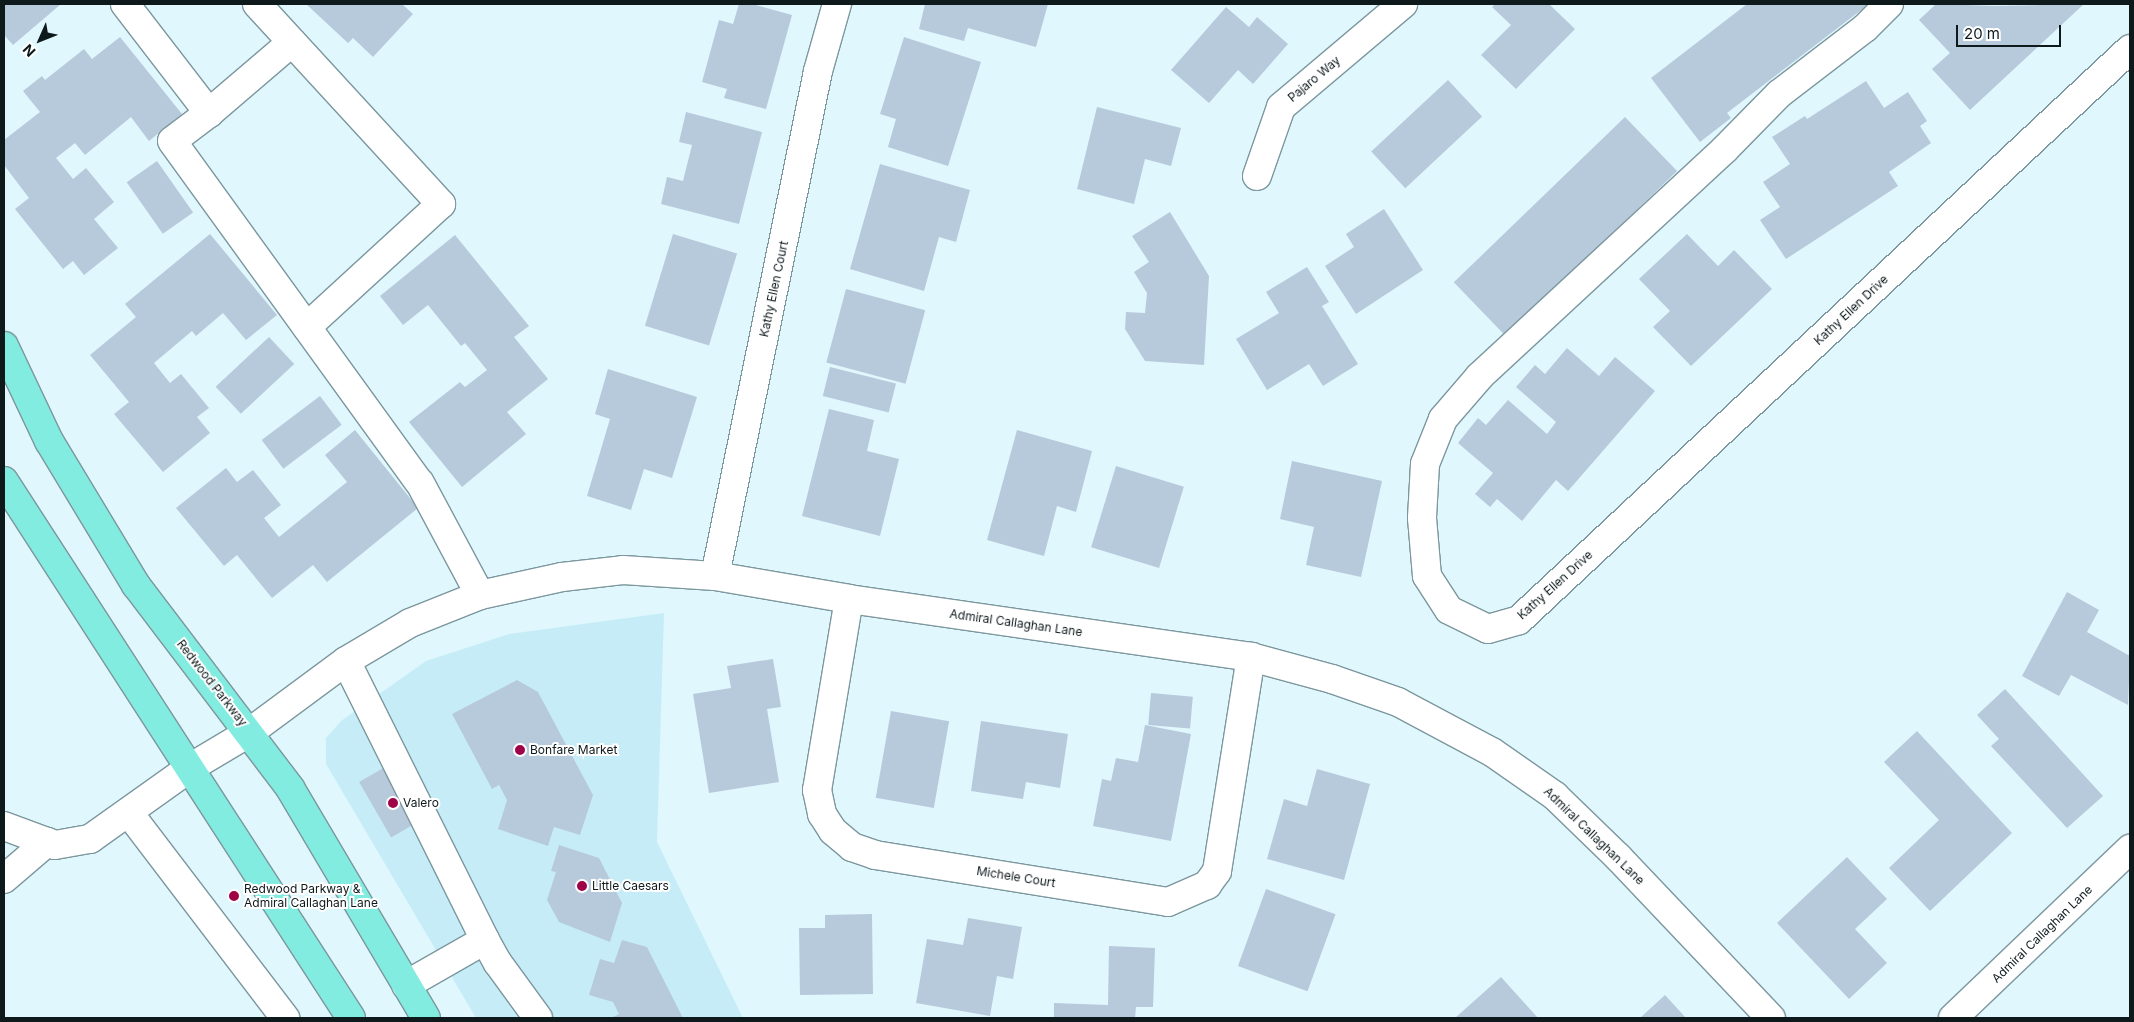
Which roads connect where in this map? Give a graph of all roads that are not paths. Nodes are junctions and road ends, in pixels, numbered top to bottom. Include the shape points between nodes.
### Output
1 (125, 4) edge
2 (257, 4) edge
3 (837, 4) edge
4 (1403, 4) edge
5 (1889, 4) edge
6 (292, 42) junction
7 (2130, 49) edge
8 (209, 113) junction
9 (1257, 176) dead end
10 (307, 327) junction
11 (4, 346) edge
12 (4, 481) edge
13 (715, 576) junction
14 (480, 595) junction
15 (849, 599) junction
16 (1251, 657) junction
17 (346, 661) junction
18 (250, 732) junction
19 (188, 769) junction
20 (129, 813) junction
21 (4, 826) edge
22 (47, 842) junction
23 (2130, 850) edge
24 (4, 879) edge
25 (485, 940) junction
26 (406, 985) junction
27 (285, 1018) edge
28 (352, 1018) edge
29 (426, 1018) edge
30 (538, 1018) edge
31 (1771, 1018) edge
32 (1953, 1018) edge

1 - 8 street
2 - 6 street
3 - 13 street, Kathy Ellen Court via 818,71
4 - 9 street, Pajaro Way via 1281,106
5 - 7 street, Kathy Ellen Drive via 1865,28 1779,94 1724,150 1480,376 1443,419 1425,464 1422,518 1427,576 1448,610 1488,629 1519,620
6 - 8 street
6 - 10 street via 441,204
8 - 10 street via 172,141
10 - 14 street via 420,483
11 - 18 main road, Redwood Parkway via 49,441 136,585
12 - 19 main road
13 - 14 street, Admiral Callaghan Lane via 623,570 562,577
13 - 15 street, Admiral Callaghan Lane
14 - 17 street, Admiral Callaghan Lane via 410,623
15 - 16 street, Admiral Callaghan Lane
15 - 16 street, Michele Court via 817,790 822,814 833,831 852,847 876,855 1168,902 1207,885 1217,871
16 - 31 street, Admiral Callaghan Lane via 1332,679 1398,702 1500,757 1555,796 1618,856
17 - 18 street, Admiral Callaghan Lane
17 - 25 street
18 - 19 street, Admiral Callaghan Lane
18 - 26 main road, Redwood Parkway via 321,837
19 - 20 street, Admiral Callaghan Lane
19 - 28 main road
20 - 22 street, Admiral Callaghan Lane via 90,839 55,845
20 - 27 street
21 - 22 street, Admiral Callaghan Lane
22 - 24 street
23 - 32 street, Admiral Callaghan Lane
25 - 26 street
25 - 30 street
26 - 29 main road, Redwood Parkway

